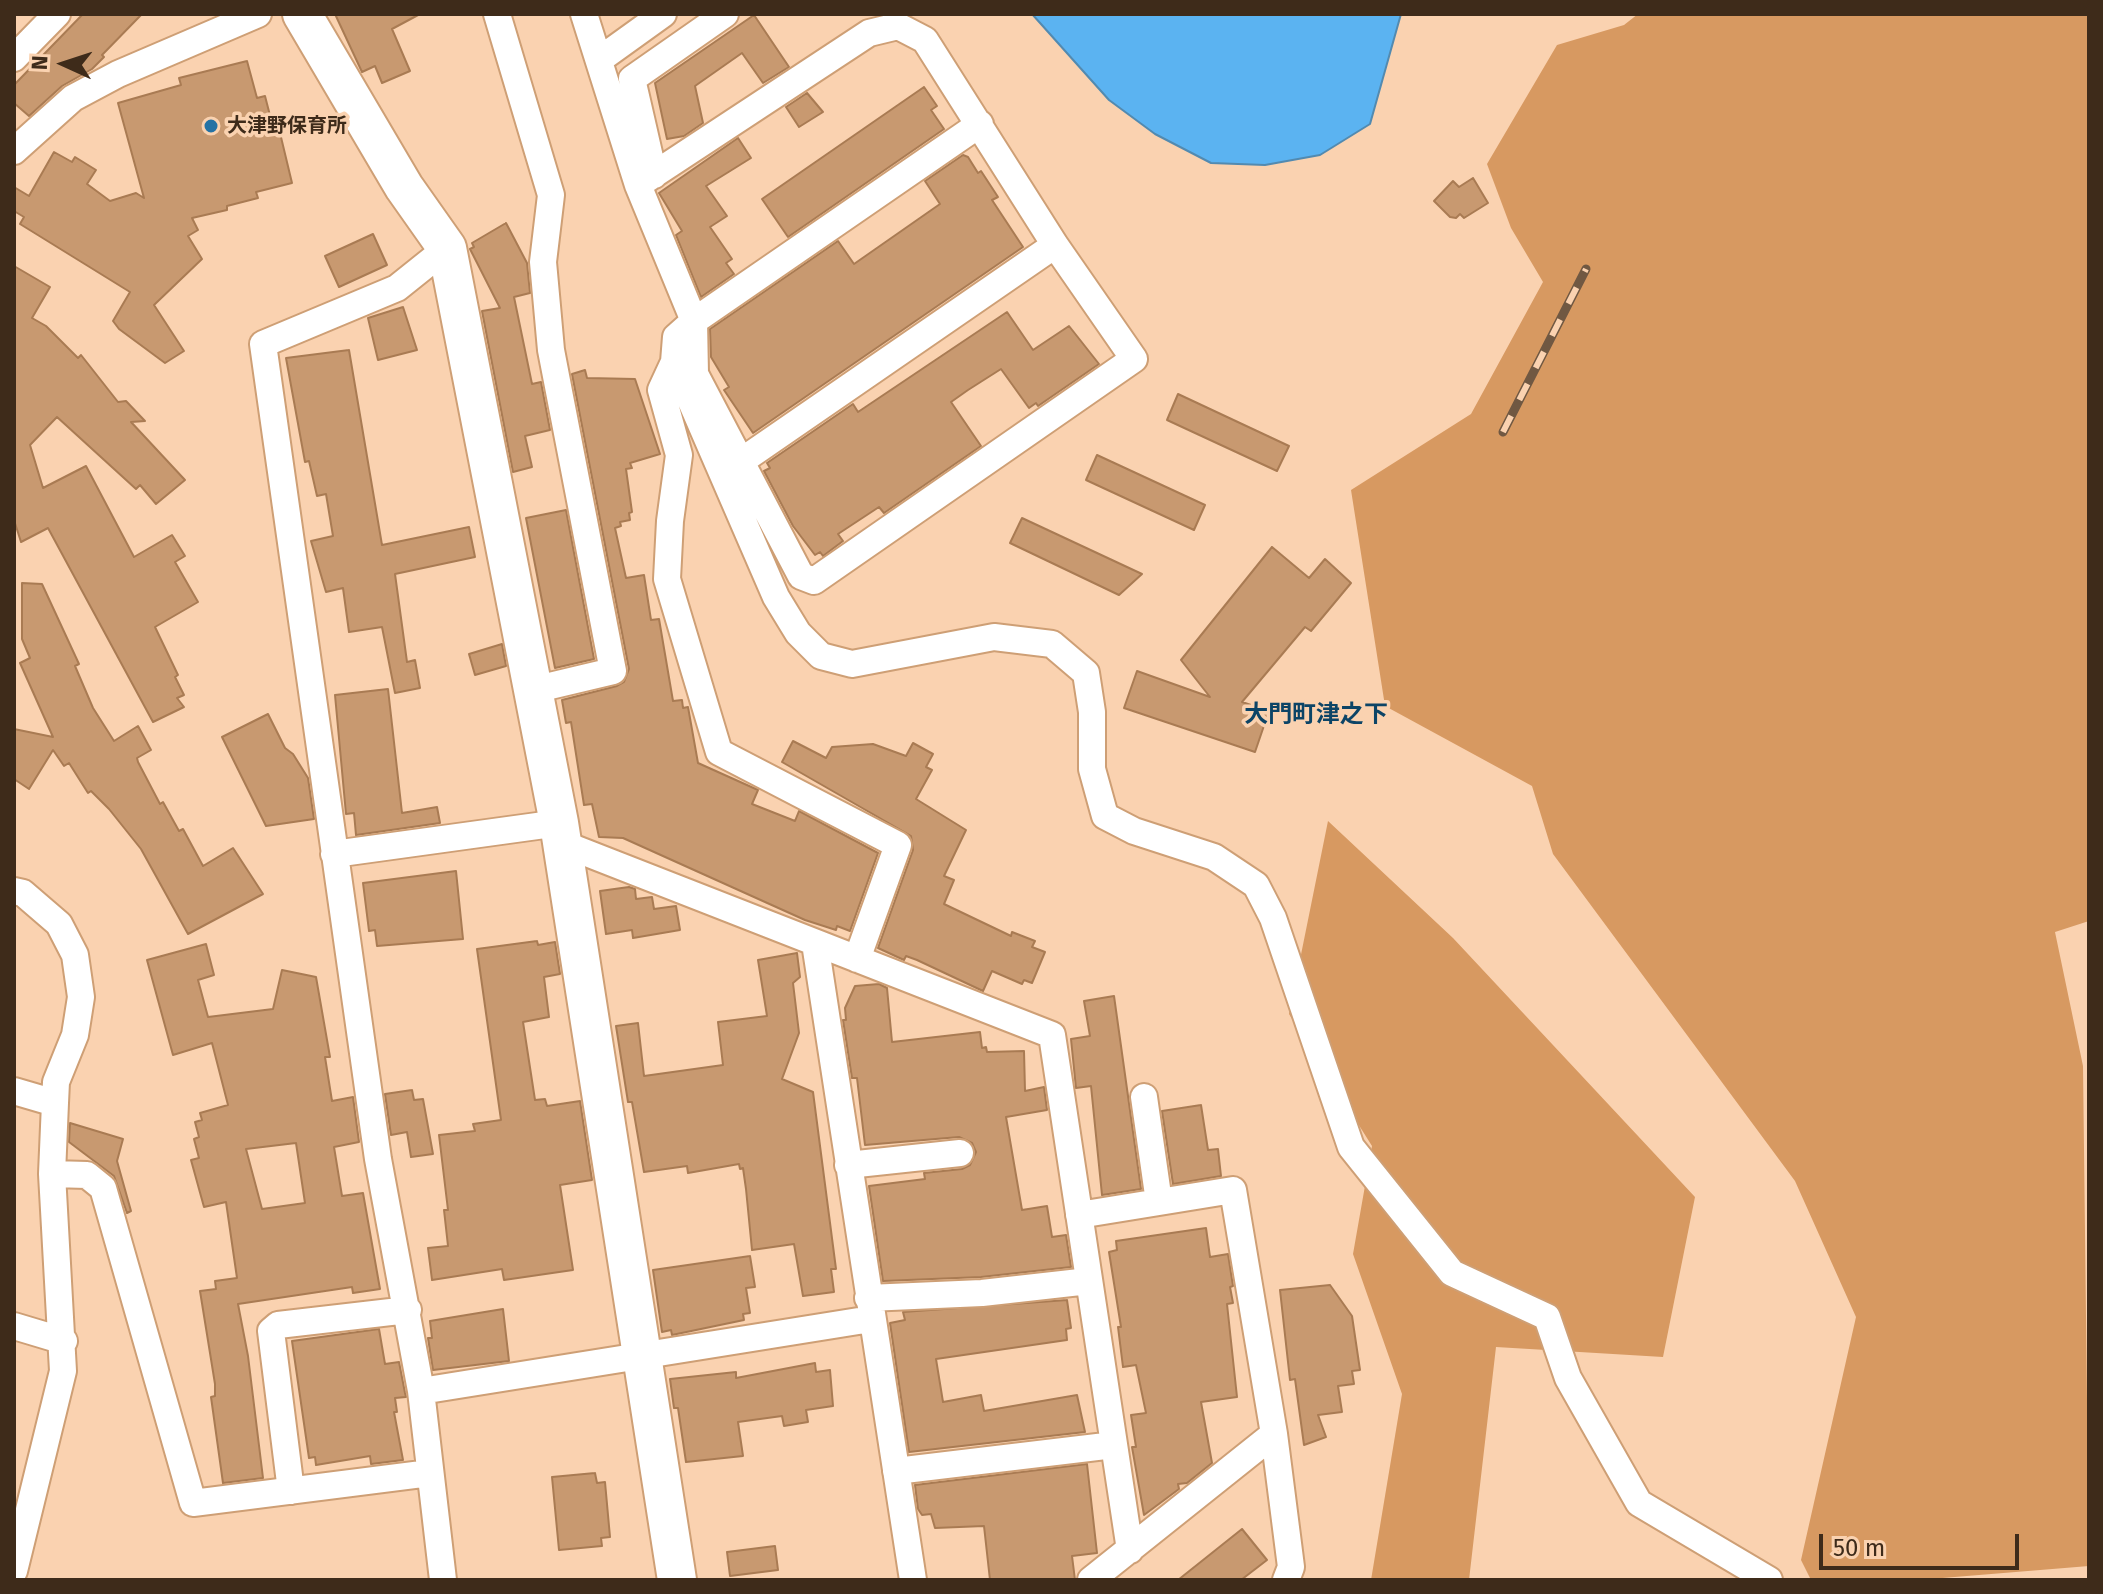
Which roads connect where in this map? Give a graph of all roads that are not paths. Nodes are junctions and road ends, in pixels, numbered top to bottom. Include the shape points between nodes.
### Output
1 (57, 14) edge
2 (258, 14) edge
3 (302, 14) edge
4 (497, 14) edge
5 (584, 14) edge
6 (663, 14) edge
7 (725, 14) edge
8 (14, 58) edge
9 (599, 60) junction
10 (980, 124) junction
11 (19, 140) edge
12 (646, 180) junction
13 (1055, 245) junction
14 (447, 248) junction
15 (694, 321) junction
16 (674, 362) junction
17 (740, 462) junction
18 (533, 690) junction
19 (560, 833) junction
20 (334, 854) junction
21 (14, 891) edge
22 (815, 943) junction
23 (857, 959) junction
24 (14, 1091) edge
25 (1144, 1097) dead end
26 (55, 1103) junction
27 (960, 1153) dead end
28 (848, 1165) junction
29 (52, 1174) junction
30 (1159, 1202) junction
31 (1079, 1215) junction
32 (1089, 1281) junction
33 (870, 1308) junction
34 (408, 1310) junction
35 (14, 1326) edge
36 (64, 1341) junction
37 (645, 1357) junction
38 (421, 1391) junction
39 (1274, 1434) junction
40 (1114, 1445) junction
41 (896, 1471) junction
42 (430, 1473) junction
43 (291, 1491) junction
44 (1130, 1550) junction
45 (15, 1565) edge
46 (443, 1580) edge
47 (677, 1580) edge
48 (913, 1580) edge
49 (1091, 1580) edge
50 (1286, 1580) edge
51 (1769, 1580) edge

1 - 8 street
2 - 11 street via 73,98
3 - 14 street via 389,164
4 - 18 street via 551,195 543,262 551,350 613,671
5 - 9 street
6 - 9 street
7 - 12 street via 632,79
9 - 12 street
10 - 12 street via 925,40 898,26 869,33
10 - 13 street
10 - 15 street
12 - 15 street
13 - 17 street
13 - 17 street via 1134,359 814,581 801,576
14 - 18 street
14 - 20 street via 397,288 263,344
15 - 16 street via 676,337
15 - 17 street via 695,374
16 - 23 street via 661,390 679,455 667,579 711,734 719,752 898,845
16 - 51 street via 776,597 798,633 821,656 852,664 994,637 1052,644 1086,673 1092,769 1105,816 1214,857 1256,885 1273,918 1351,1147 1452,1273 1547,1317 1568,1378 1639,1503
18 - 19 street
19 - 20 street
19 - 22 street
19 - 37 street
20 - 34 street via 378,1159
21 - 26 street via 59,924 75,955 81,997 75,1035 56,1082
22 - 23 street
22 - 28 street
23 - 31 street via 1052,1035
24 - 26 street
25 - 30 street
26 - 29 street
27 - 28 street
28 - 33 street
29 - 36 street
29 - 43 street via 87,1175 103,1188 193,1503
30 - 31 street
30 - 39 street via 1233,1190
31 - 32 street
32 - 33 street
32 - 40 street
33 - 37 street
33 - 41 street
34 - 38 street
34 - 43 street via 278,1325 271,1331
35 - 36 street
36 - 45 street via 63,1371
37 - 38 street
37 - 47 street
38 - 42 street
39 - 44 street
39 - 50 street via 1291,1567
40 - 41 street
40 - 44 street
41 - 48 street
42 - 43 street
42 - 46 street
44 - 49 street

